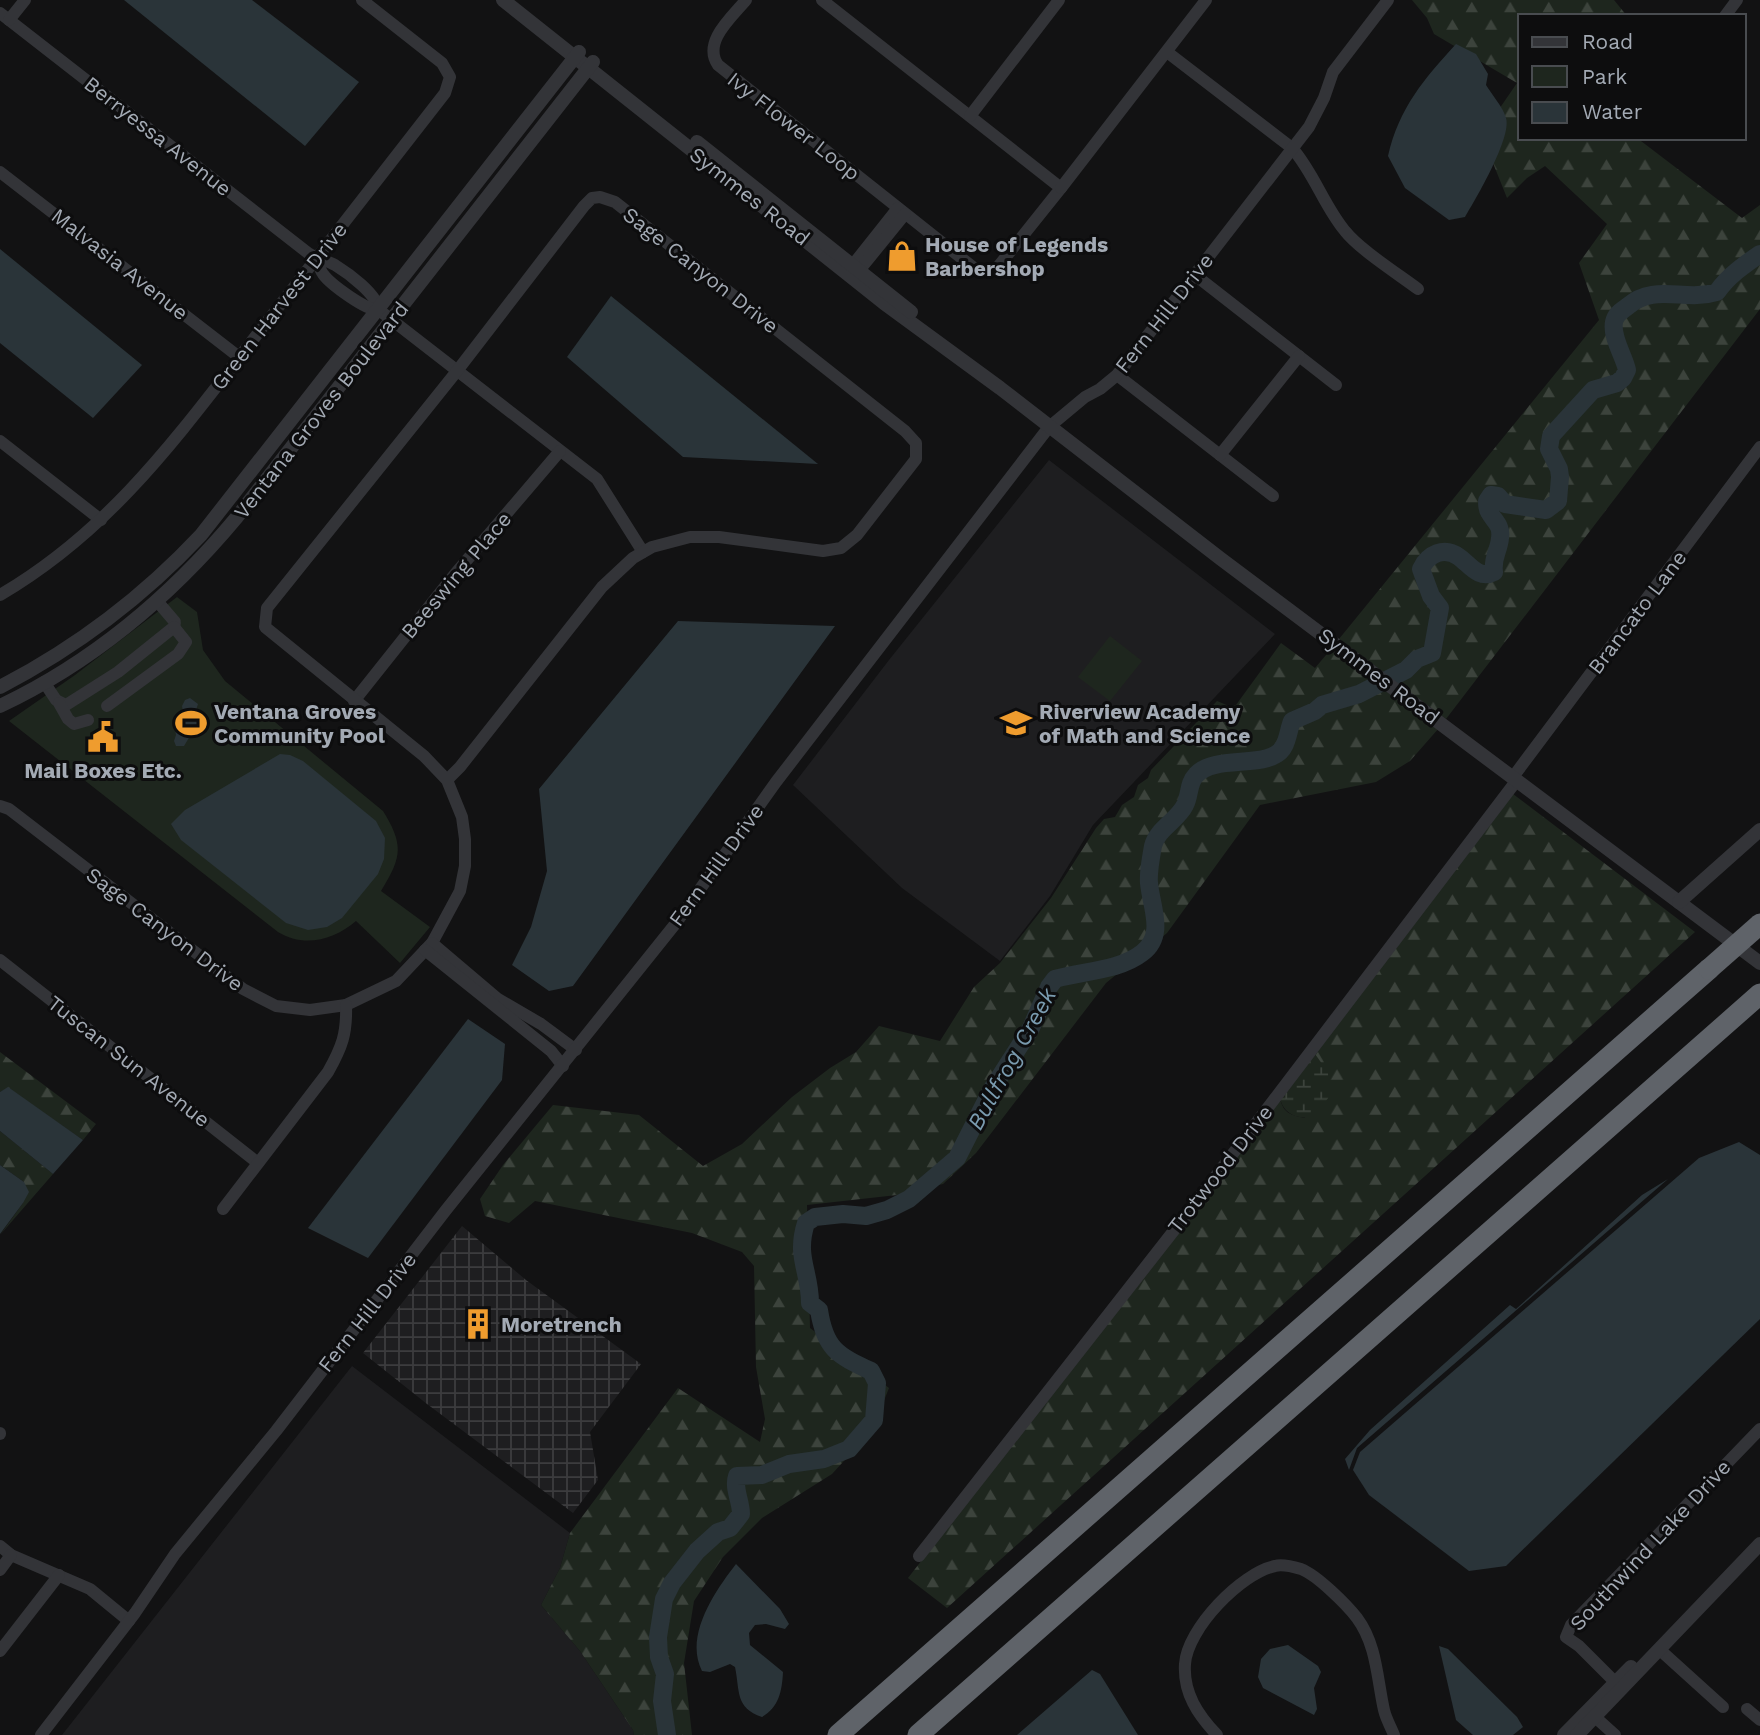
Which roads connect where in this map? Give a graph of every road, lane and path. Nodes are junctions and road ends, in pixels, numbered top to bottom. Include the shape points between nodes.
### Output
1 (25, 0) edge
2 (362, 0) edge
3 (503, 0) edge
4 (515, 0) edge
5 (747, 0) edge
6 (822, 0) edge
7 (1059, 0) edge
8 (1206, 0) edge
9 (1388, 0) edge
10 (5, 17) edge
11 (1167, 52) junction
12 (577, 55) junction
13 (591, 65) junction
14 (970, 116) junction
15 (1292, 148) junction
16 (0, 172) edge
17 (1061, 188) junction
18 (901, 211) junction
19 (316, 258) junction
20 (853, 272) junction
21 (1195, 275) junction
22 (1418, 289) dead end
23 (379, 310) junction
24 (391, 319) junction
25 (1299, 356) junction
26 (239, 357) junction
27 (457, 371) junction
28 (1117, 375) junction
29 (1336, 385) dead end
30 (1049, 427) junction
31 (0, 441) edge
32 (1760, 447) edge
33 (560, 451) junction
34 (1220, 455) junction
35 (1273, 496) dead end
36 (101, 520) junction
37 (643, 552) junction
38 (172, 564) junction
39 (0, 595) edge
40 (157, 601) junction
41 (174, 627) junction
42 (32, 670) junction
43 (44, 682) junction
44 (0, 687) edge
45 (354, 701) junction
46 (59, 703) junction
47 (0, 706) edge
48 (107, 706) dead end
49 (88, 720) dead end
50 (1515, 779) junction
51 (447, 780) junction
52 (0, 806) edge
53 (1760, 830) edge
54 (1679, 902) junction
55 (1760, 924) edge
56 (428, 946) junction
57 (0, 960) edge
58 (1760, 963) edge
59 (1756, 998) edge
60 (346, 1005) junction
61 (576, 1050) junction
62 (563, 1066) junction
63 (258, 1163) junction
64 (223, 1209) dead end
65 (1760, 1429) edge
66 (1760, 1544) edge
67 (0, 1546) edge
68 (11, 1555) junction
69 (919, 1556) dead end
70 (0, 1570) edge
71 (59, 1574) junction
72 (129, 1621) junction
73 (1678, 1628) junction
74 (1660, 1650) junction
75 (0, 1651) edge
76 (1619, 1686) junction
77 (1723, 1707) dead end
78 (1747, 1709) dead end
79 (1595, 1717) junction
80 (1760, 1720) edge
81 (41, 1735) edge
82 (838, 1735) edge
83 (918, 1735) edge
84 (1217, 1735) edge
85 (1394, 1735) edge
86 (1564, 1735) edge
87 (1577, 1735) edge
88 (1615, 1735) edge

1 - 10 street
2 - 19 street, Green Harvest Drive via 442,62 450,85
3 - 12 street, Symmes Road
4 - 12 street, Symmes Road
5 - 18 street, Ivy Flower Loop via 715,41 713,54 718,65
6 - 14 street
7 - 14 street
8 - 11 street, Ivy Flower Loop
9 - 15 street, Fern Hill Drive via 1334,72 1309,127
10 - 19 street, Berryessa Avenue
11 - 15 street
11 - 17 street, Ivy Flower Loop
12 - 13 street, Symmes Road
12 - 23 street, Ventana Groves Boulevard
13 - 20 street, Symmes Road
13 - 24 street, Ventana Groves Boulevard
14 - 17 street
15 - 21 street, Fern Hill Drive
15 - 22 street via 1347,234
16 - 26 street, Malvasia Avenue
17 - 18 street, Ivy Flower Loop via 1003,264 988,272 974,268
18 - 20 street
19 - 23 street, Berryessa Avenue via 333,264 372,294
19 - 26 street, Green Harvest Drive
20 - 30 street, Symmes Road
21 - 25 street
21 - 28 street, Fern Hill Drive
23 - 24 street, Berryessa Avenue
23 - 38 street, Ventana Groves Boulevard via 218,515
24 - 27 street, Berryessa Avenue
24 - 40 street, Ventana Groves Boulevard via 237,517
25 - 29 street
25 - 34 street
26 - 36 street, Green Harvest Drive via 150,470
27 - 33 street, Berryessa Avenue
27 - 37 street, Sage Canyon Drive via 584,206 600,197 615,202 916,443 916,459 910,468 857,535 841,548 823,551 706,537 677,540
27 - 45 street, Sage Canyon Drive via 267,608 265,627
28 - 30 street, Fern Hill Drive
28 - 34 street
30 - 50 street, Symmes Road
30 - 61 street, Fern Hill Drive
31 - 36 street
32 - 50 street, Brancato Lane
33 - 37 street, Berryessa Avenue via 597,479
33 - 45 street, Beeswing Place
34 - 35 street
36 - 39 street, Green Harvest Drive
37 - 51 street, Sage Canyon Drive via 602,587
38 - 40 street via 159,583
38 - 42 street, Ventana Groves Boulevard via 98,626
40 - 41 street via 175,622
40 - 43 street, Ventana Groves Boulevard
41 - 46 street via 118,672 66,705
41 - 48 street via 186,642 178,654
42 - 43 street
42 - 44 street, Ventana Groves Boulevard
43 - 46 street
43 - 47 street, Ventana Groves Boulevard
45 - 51 street, Sage Canyon Drive
46 - 49 street via 74,724
50 - 54 street, Symmes Road
50 - 69 street, Trotwood Drive via 1190,1210
51 - 56 street, Sage Canyon Drive via 462,817 465,866 460,891
52 - 60 street, Sage Canyon Drive via 243,989 276,1006 310,1010
53 - 54 street
54 - 58 street, Symmes Road
55 - 82 highway, bridge
56 - 60 street, Sage Canyon Drive via 396,981
56 - 61 street
56 - 62 street
57 - 63 street, Tuscan Sun Avenue
59 - 83 highway
60 - 63 street via 342,1047
61 - 62 street, Fern Hill Drive
62 - 72 street, Fern Hill Drive via 175,1554
63 - 64 street
65 - 76 street, Southwind Lake Drive via 1571,1625 1566,1637
66 - 73 street
67 - 68 street
68 - 70 street
68 - 71 street
71 - 72 street via 90,1589
71 - 75 street
72 - 81 street, Fern Hill Drive
73 - 74 street
73 - 76 street
74 - 76 street
74 - 77 street
76 - 79 street
76 - 86 street
78 - 80 street
79 - 87 street
79 - 88 street
84 - 85 street via 1188,1695 1185,1664 1192,1637 1206,1616 1250,1576 1276,1565 1303,1569 1358,1619 1374,1652 1384,1713

